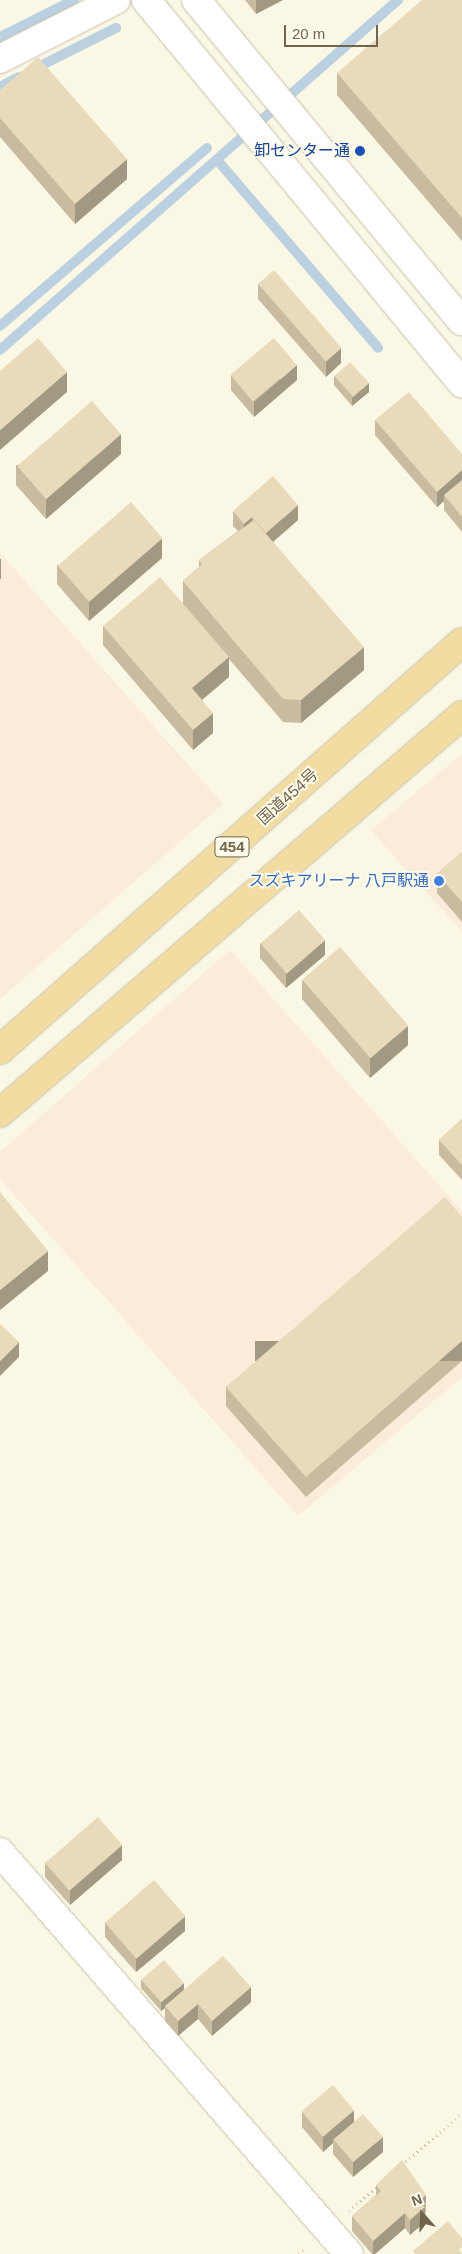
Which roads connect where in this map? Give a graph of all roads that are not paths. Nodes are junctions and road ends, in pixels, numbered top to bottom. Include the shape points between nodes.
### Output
1 (116, 0) edge
2 (146, 0) edge
3 (196, 0) edge
4 (0, 59) edge
5 (462, 321) edge
6 (462, 384) edge
7 (462, 642) edge
8 (462, 715) edge
9 (0, 1050) edge
10 (0, 1113) edge
11 (0, 1852) edge
12 (349, 2254) edge

1 - 4 street
2 - 6 street
3 - 5 street
7 - 9 highway, 国道454号 / 454
8 - 10 highway
11 - 12 street

